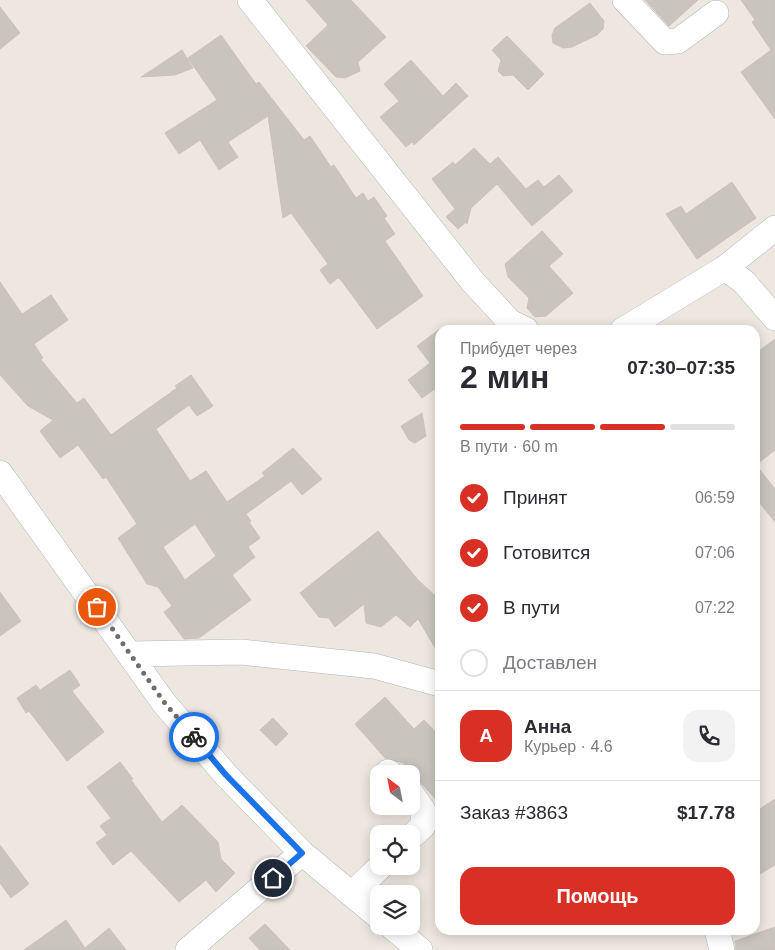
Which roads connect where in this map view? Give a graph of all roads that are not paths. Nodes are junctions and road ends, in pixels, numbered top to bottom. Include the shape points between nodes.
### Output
1 (250, 0) edge
2 (625, 0) edge
3 (716, 13) dead end
4 (775, 228) edge
5 (725, 268) junction
6 (775, 318) edge
7 (516, 325) edge
8 (631, 325) edge
9 (0, 473) edge
10 (131, 654) junction
11 (435, 683) edge
12 (420, 806) edge
13 (420, 829) edge
14 (302, 853) junction
15 (372, 875) edge
16 (352, 894) junction
17 (370, 909) edge
18 (402, 935) edge
19 (718, 935) edge
20 (188, 950) edge
21 (420, 950) edge
22 (722, 950) edge

1 - 7 street via 473,282
2 - 3 street via 665,42 678,41
4 - 5 street
5 - 6 street via 744,282
5 - 8 street
9 - 10 street
10 - 11 street via 241,652 374,666
10 - 14 street via 164,702 226,775
12 - 13 street via 423,826
14 - 16 street
14 - 20 street
15 - 16 street
16 - 17 street
18 - 21 street
19 - 22 street

